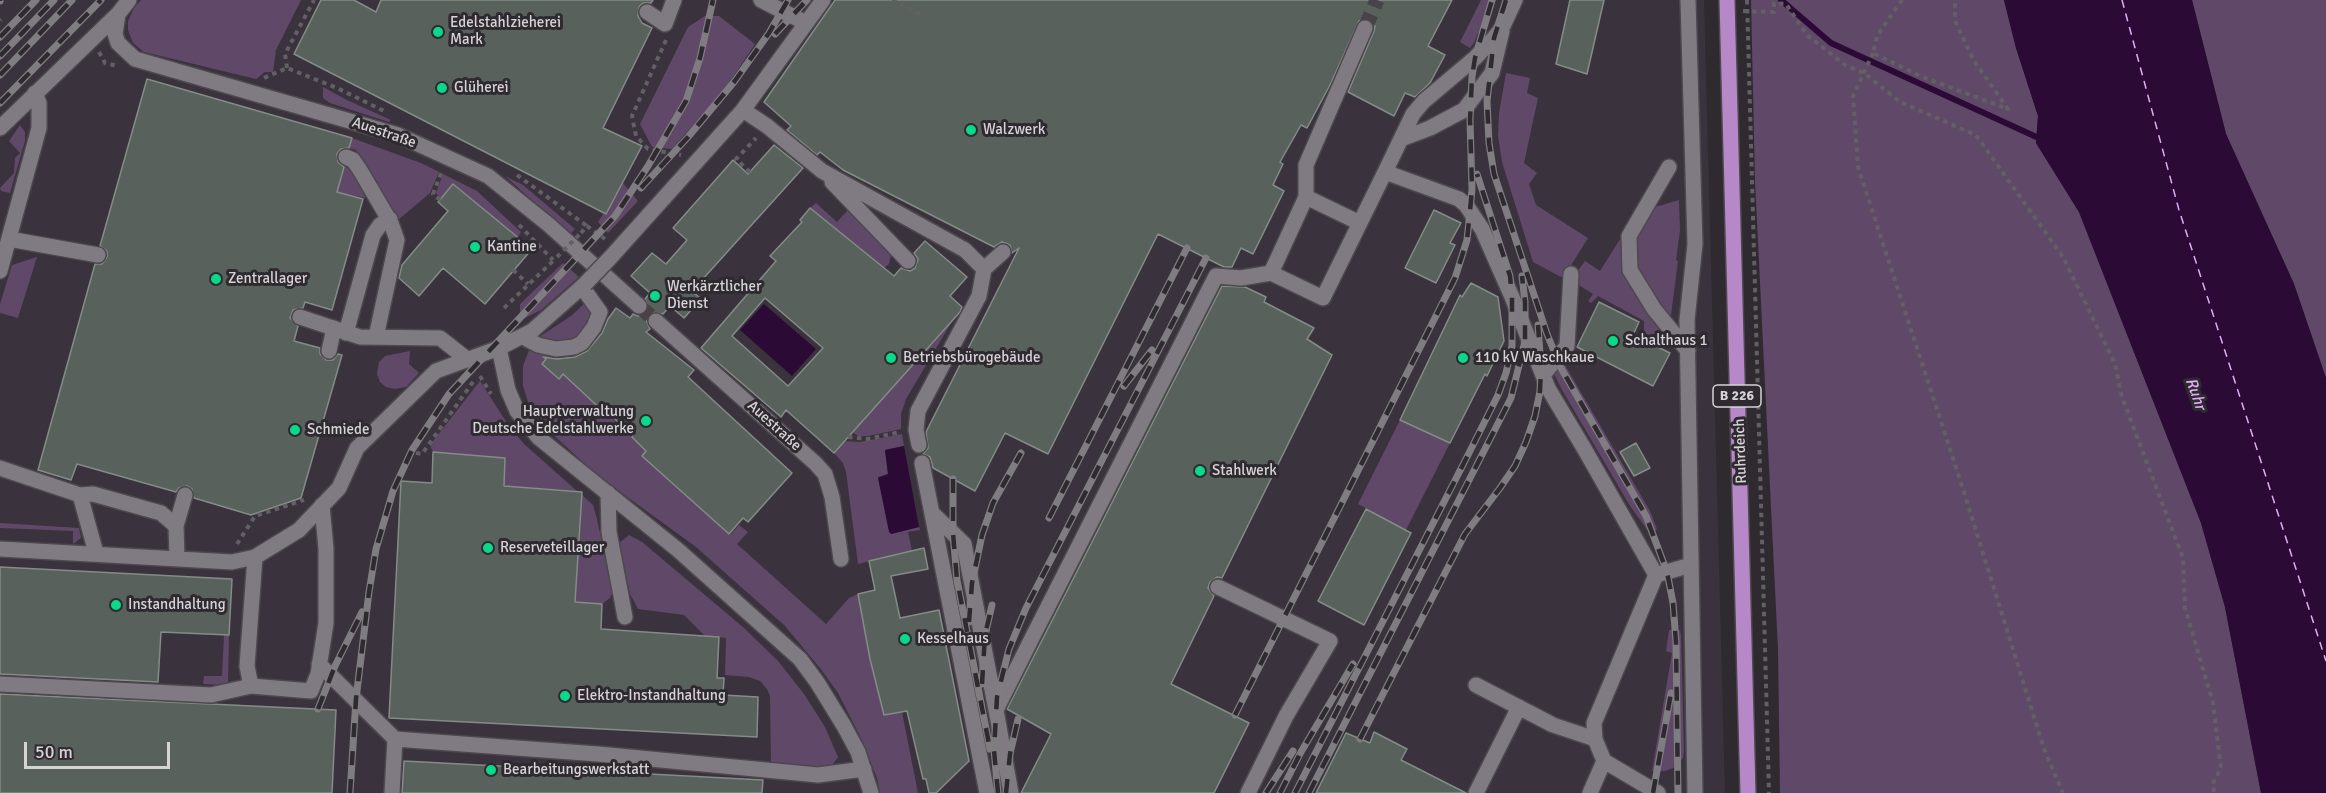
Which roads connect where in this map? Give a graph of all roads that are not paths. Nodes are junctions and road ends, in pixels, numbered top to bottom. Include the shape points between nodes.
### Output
1 (129, 0) edge
2 (674, 0) edge
3 (761, 0) edge
4 (824, 0) edge
5 (1515, 0) edge
6 (1688, 0) edge
7 (1726, 0) edge
8 (789, 6) edge
9 (647, 12) dead end
10 (118, 14) junction
11 (806, 23) junction
12 (1365, 28) tunnel mouth
13 (1502, 28) junction
14 (35, 93) junction
15 (743, 110) junction
16 (0, 128) edge
17 (1401, 139) junction
18 (346, 157) dead end
19 (1669, 167) dead end
20 (822, 171) junction
21 (1385, 172) junction
22 (1306, 197) junction
23 (390, 219) junction
24 (1360, 223) junction
25 (9, 239) junction
26 (1002, 252) dead end
27 (98, 255) dead end
28 (908, 261) dead end
29 (984, 269) junction
30 (0, 271) edge
31 (1271, 273) junction
32 (1571, 274) dead end
33 (583, 285) junction
34 (639, 306) tunnel mouth
35 (300, 317) dead end
36 (656, 321) tunnel mouth
37 (340, 331) junction
38 (376, 337) junction
39 (523, 337) junction
40 (499, 348) junction
41 (329, 351) dead end
42 (1688, 351) junction
43 (468, 360) junction
44 (1543, 375) junction
45 (918, 438) road end
46 (922, 463) dead end
47 (0, 468) edge
48 (608, 493) junction
49 (80, 495) junction
50 (185, 495) dead end
51 (317, 502) junction
52 (932, 513) junction
53 (176, 526) junction
54 (0, 549) edge
55 (96, 553) junction
56 (255, 557) junction
57 (177, 558) junction
58 (841, 559) dead end
59 (1691, 565) junction
60 (1656, 575) junction
61 (1218, 587) dead end
62 (625, 617) dead end
63 (319, 664) junction
64 (0, 684) edge
65 (1476, 685) dead end
66 (251, 686) junction
67 (1519, 707) junction
68 (996, 710) junction
69 (395, 739) junction
70 (1594, 740) junction
71 (1604, 761) junction
72 (864, 769) junction
73 (392, 793) edge
74 (871, 793) edge
75 (987, 793) edge
76 (1011, 793) edge
77 (1248, 793) edge
78 (1476, 793) edge
79 (1590, 793) edge
80 (1658, 793) edge
81 (1695, 793) edge
82 (1748, 793) edge

1 - 10 lane
2 - 9 lane via 665,24
3 - 8 lane
4 - 11 lane
5 - 13 lane
6 - 42 lane via 1695,244 1688,301
7 - 82 main road, Ruhrdeich / B 226
8 - 11 lane
10 - 14 lane
10 - 34 lane, Auestraße via 118,43 135,59 398,135 488,176
11 - 15 lane
12 - 22 lane via 1306,165
13 - 17 lane via 1475,58 1424,101
13 - 17 lane via 1492,73 1464,110
14 - 16 lane
14 - 25 lane via 39,128
15 - 20 lane
15 - 33 lane, bridge
17 - 21 lane
18 - 23 lane via 353,160
19 - 42 lane via 1629,236 1630,270 1654,309
20 - 28 lane
20 - 29 lane via 855,183 965,250
21 - 24 lane
21 - 44 lane via 1459,199 1466,206 1482,228
22 - 24 lane
22 - 31 lane
23 - 37 lane via 373,235
23 - 38 lane via 397,240
24 - 31 lane via 1323,298
25 - 27 lane
25 - 30 lane
26 - 29 lane
29 - 45 lane via 979,296 918,411
31 - 68 lane via 1241,278 1216,276
32 - 44 lane via 1567,346
33 - 39 lane
33 - 39 lane via 600,312 582,343 556,349
35 - 37 lane
36 - 58 lane, Auestraße via 825,474
37 - 38 lane
37 - 41 lane
38 - 43 lane via 440,338
39 - 40 lane
40 - 43 lane
40 - 48 lane via 517,411 539,438
42 - 59 lane
43 - 51 lane via 436,371 357,448 339,488
44 - 60 lane
46 - 52 lane
47 - 49 lane
48 - 62 lane via 609,532
48 - 72 lane via 800,659 844,726
49 - 53 lane via 93,494 161,513
49 - 55 lane
50 - 53 lane
51 - 56 lane via 299,530
51 - 63 lane via 326,549 326,623
52 - 68 lane via 964,544
52 - 75 lane
53 - 57 lane
54 - 55 lane
55 - 57 lane
56 - 57 lane via 232,562
56 - 66 lane via 247,666
59 - 60 lane
59 - 81 lane
60 - 70 lane via 1594,723
61 - 77 lane via 1330,641 1286,716
63 - 66 lane via 311,691
63 - 69 lane
64 - 66 lane via 29,690 149,686 211,695
65 - 67 lane
67 - 70 lane
67 - 78 lane
68 - 76 lane
69 - 72 lane via 818,776
69 - 73 lane
70 - 71 lane
71 - 79 lane
71 - 80 lane
72 - 74 lane

